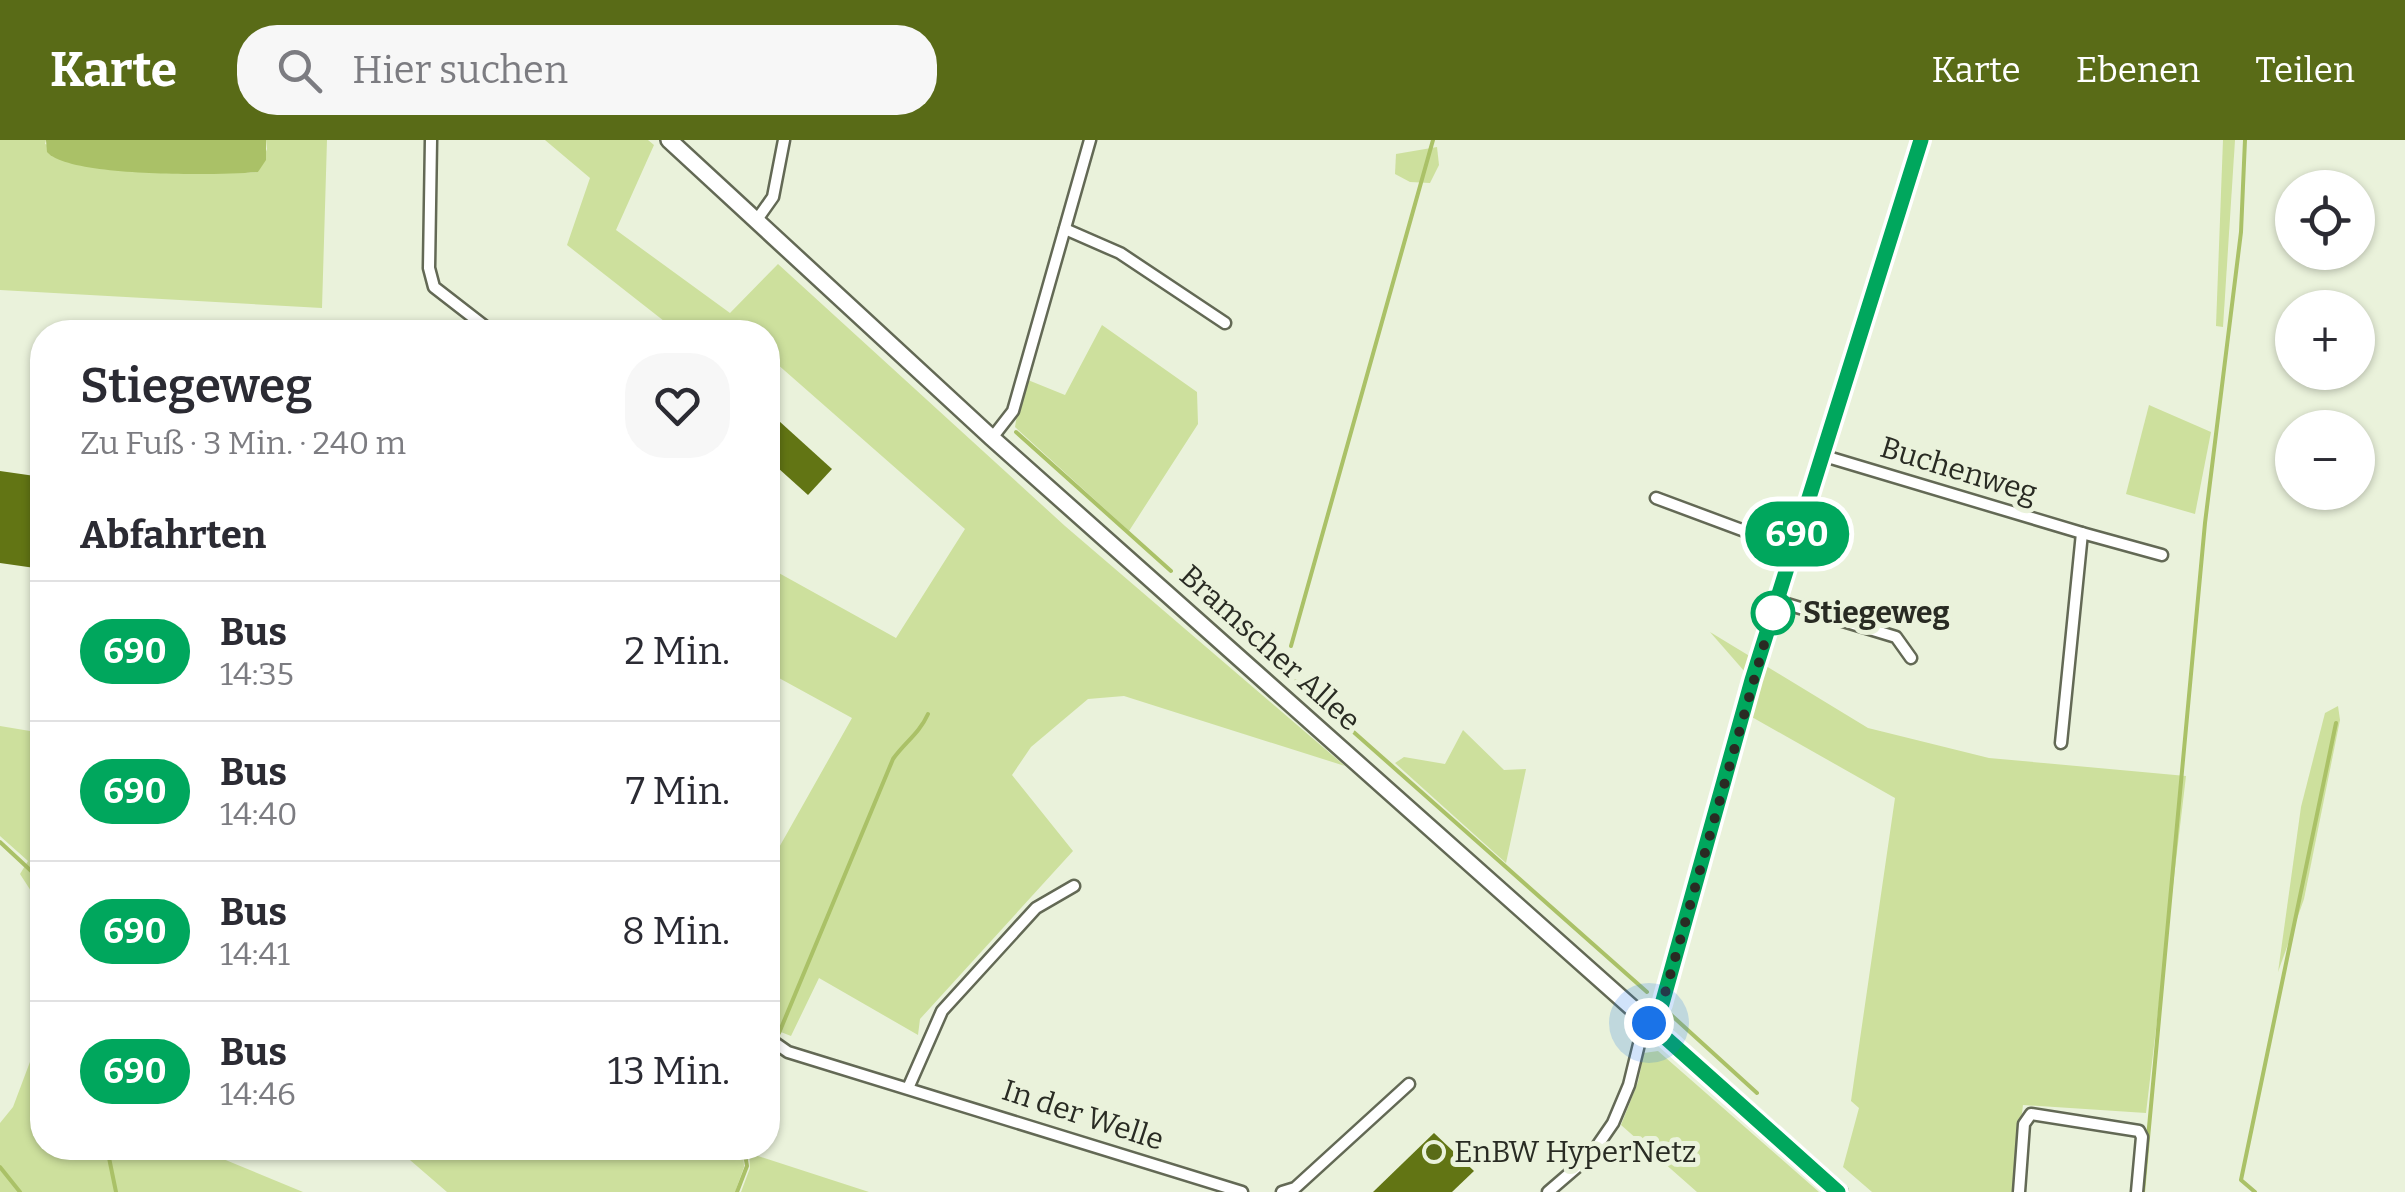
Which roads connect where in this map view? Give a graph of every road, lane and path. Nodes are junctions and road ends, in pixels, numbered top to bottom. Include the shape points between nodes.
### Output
1 (431, 140) edge
2 (670, 140) edge
3 (784, 140) edge
4 (1090, 140) edge
5 (1920, 140) edge
6 (756, 221) junction
7 (1065, 229) junction
8 (477, 320) edge
9 (1225, 323) dead end
10 (992, 438) junction
11 (1821, 456) junction
12 (1656, 498) dead end
13 (2082, 533) junction
14 (1792, 549) junction
15 (2162, 555) dead end
16 (1777, 601) junction
17 (1912, 658) dead end
18 (2061, 743) dead end
19 (1074, 886) dead end
20 (1649, 1023) junction
21 (780, 1046) edge
22 (1409, 1084) dead end
23 (909, 1086) junction
24 (1242, 1192) edge
25 (1282, 1192) edge
26 (1548, 1192) edge
27 (1838, 1192) edge
28 (2019, 1192) edge
29 (2137, 1192) edge

1 - 8 street via 429,268 434,287
2 - 6 main road, Bramscher Allee
3 - 6 street via 773,197
4 - 7 street
5 - 11 street
6 - 10 main road, Bramscher Allee
7 - 9 street via 1120,253
7 - 10 street via 1013,412
10 - 20 main road, Bramscher Allee
11 - 13 street, Buchenweg
11 - 14 street
12 - 14 street
13 - 15 street, Buchenweg
13 - 18 street
14 - 16 street
16 - 17 street via 1896,637
16 - 20 street via 1662,1004
19 - 23 street via 1036,908 942,1011
20 - 26 street via 1613,1122 1591,1155
20 - 27 main road, Bramscher Allee
21 - 23 street, In der Welle
22 - 25 street via 1295,1188
23 - 24 street, In der Welle
28 - 29 street via 2024,1124 2031,1114 2140,1131

